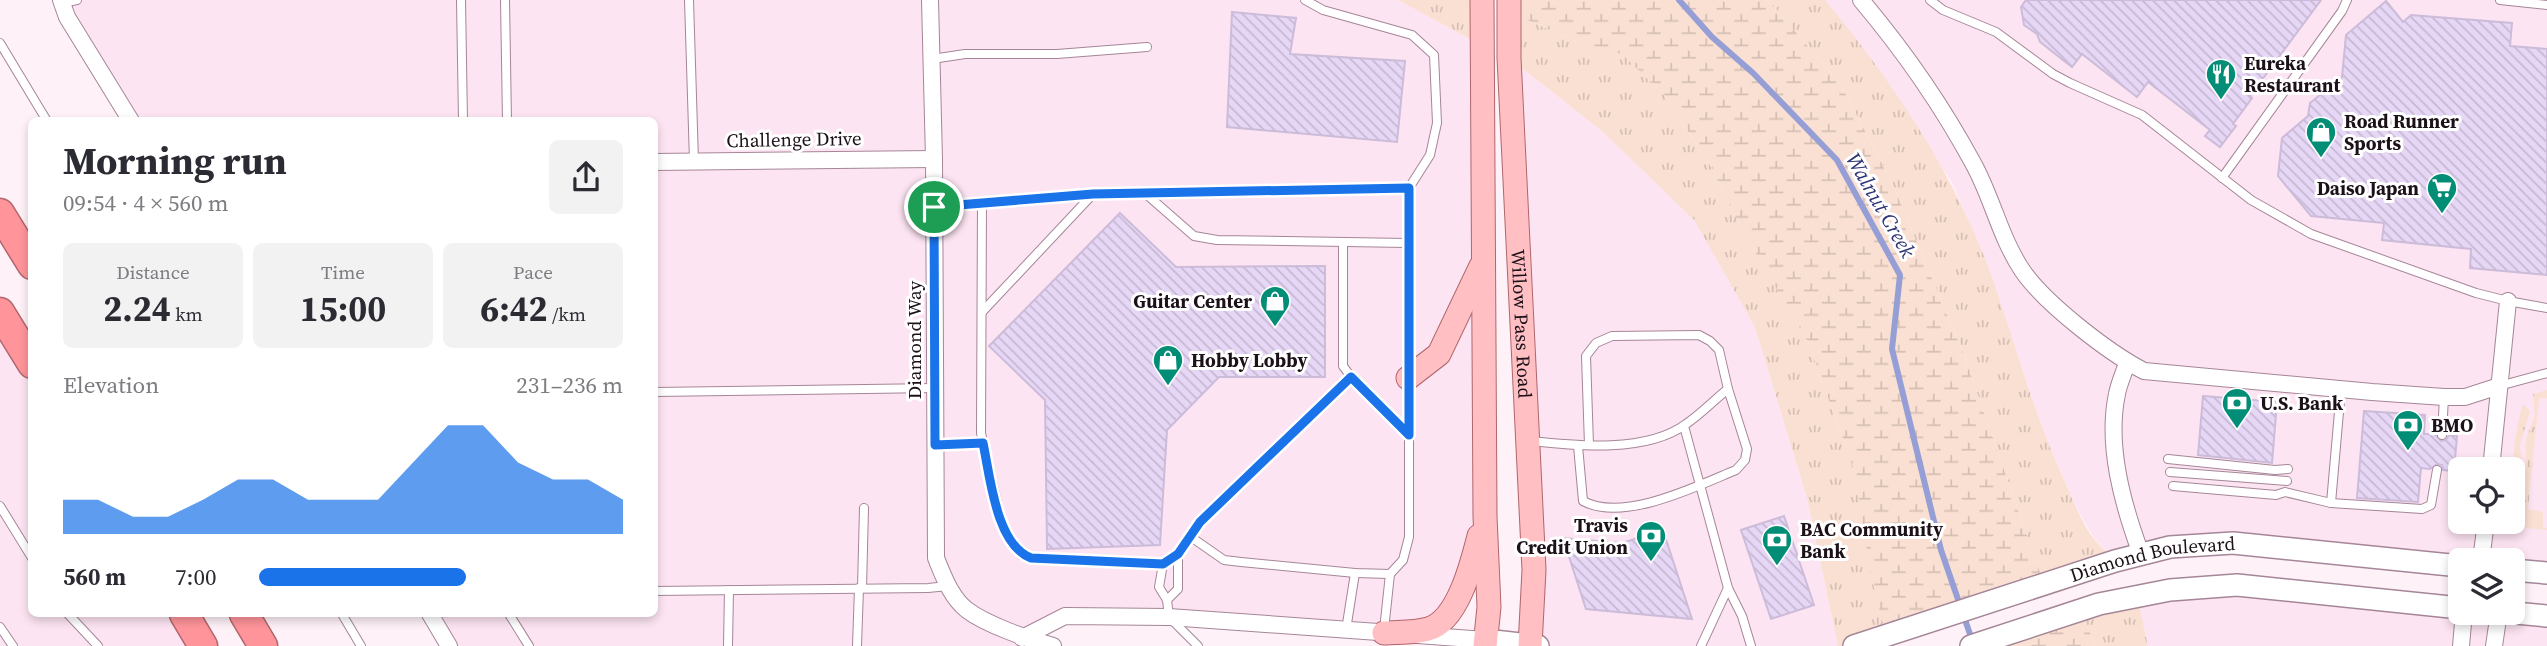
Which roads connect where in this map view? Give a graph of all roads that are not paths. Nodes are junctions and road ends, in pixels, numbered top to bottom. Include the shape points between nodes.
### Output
1 (461, 0) edge
2 (505, 0) edge
3 (689, 0) edge
4 (930, 0) edge
5 (1304, 0) edge
6 (1482, 0) edge
7 (1509, 0) edge
8 (1861, 0) edge
9 (1930, 0) edge
10 (2347, 0) edge
11 (2500, 0) edge
12 (66, 1) edge
13 (2547, 5) edge
14 (0, 43) edge
15 (1147, 47) dead end
16 (932, 59) junction
17 (45, 117) edge
18 (129, 117) edge
19 (463, 117) edge
20 (507, 117) edge
21 (934, 159) junction
22 (658, 162) edge
23 (694, 162) junction
24 (2222, 178) junction
25 (1409, 188) junction
26 (1093, 194) junction
27 (1146, 194) junction
28 (982, 203) junction
29 (934, 207) junction
30 (0, 213) edge
31 (1343, 243) junction
32 (1407, 243) junction
33 (28, 258) edge
34 (1484, 260) junction
35 (2508, 302) junction
36 (2547, 308) edge
37 (0, 312) edge
38 (982, 312) junction
39 (28, 357) edge
40 (2127, 362) junction
41 (2547, 373) edge
42 (1351, 377) junction
43 (1408, 378) junction
44 (2499, 386) junction
45 (935, 388) junction
46 (1728, 389) junction
47 (2341, 389) junction
48 (658, 392) edge
49 (2444, 397) junction
50 (1684, 426) junction
51 (1409, 435) junction
52 (2442, 435) dead end
53 (1528, 440) junction
54 (983, 443) junction
55 (1589, 444) junction
56 (935, 445) junction
57 (1578, 446) junction
58 (2492, 457) edge
59 (2168, 459) dead end
60 (2288, 469) dead end
61 (2437, 470) dead end
62 (2170, 472) dead end
63 (2287, 481) dead end
64 (1700, 484) junction
65 (2173, 486) dead end
66 (2331, 503) junction
67 (0, 506) edge
68 (864, 508) dead end
69 (1485, 516) junction
70 (1191, 537) junction
71 (28, 552) edge
72 (1178, 554) junction
73 (2141, 554) junction
74 (1163, 564) junction
75 (2448, 565) edge
76 (2525, 571) edge
77 (1355, 573) junction
78 (2547, 573) edge
79 (1390, 574) junction
80 (948, 586) junction
81 (861, 588) junction
82 (1728, 588) junction
83 (729, 590) junction
84 (658, 591) edge
85 (1167, 600) junction
86 (2448, 607) edge
87 (2525, 614) edge
88 (2547, 616) edge
89 (71, 617) edge
90 (186, 617) edge
91 (246, 617) edge
92 (344, 617) edge
93 (432, 617) edge
94 (511, 617) edge
95 (1169, 617) junction
96 (2462, 625) edge
97 (2497, 625) edge
98 (0, 627) edge
99 (1346, 630) junction
100 (1384, 633) junction
101 (1022, 642) edge
102 (1485, 643) edge
103 (13, 646) edge
104 (98, 646) edge
105 (203, 646) edge
106 (263, 646) edge
107 (361, 646) edge
108 (449, 646) edge
109 (529, 646) edge
110 (728, 646) edge
111 (857, 646) edge
112 (1053, 646) edge
113 (1198, 646) edge
114 (1532, 646) edge
115 (1701, 646) edge
116 (1751, 646) edge
117 (1854, 646) edge
118 (1971, 646) edge
119 (2460, 646) edge
120 (2494, 646) edge

1 - 19 lane
2 - 20 lane
3 - 23 lane
4 - 16 street, Diamond Way
5 - 25 lane via 1323,10 1412,35 1434,55 1437,123 1430,155
6 - 34 main road, Willow Pass Road
7 - 53 main road, Willow Pass Road
8 - 40 street via 1947,116 2022,270 2053,305
9 - 24 lane via 1996,32 2053,74 2142,116
10 - 24 lane
11 - 13 lane
12 - 18 street via 67,17
14 - 17 lane
15 - 16 lane
16 - 21 street, Diamond Way
21 - 23 street, Challenge Drive
21 - 29 street, Diamond Way
22 - 23 street, Challenge Drive
24 - 35 lane via 2311,234
25 - 27 lane
25 - 32 lane
26 - 27 lane
26 - 28 lane
26 - 38 lane
27 - 31 lane via 1194,236
28 - 29 lane
28 - 38 lane
29 - 45 street, Diamond Way
30 - 33 highway
31 - 32 lane
31 - 42 lane via 1343,366
32 - 43 lane
34 - 43 main road via 1439,354
34 - 69 main road, Willow Pass Road
35 - 36 lane
35 - 44 street
37 - 39 highway
38 - 54 lane
40 - 47 street via 2144,372
40 - 73 street via 2117,394 2113,434 2129,520
41 - 44 lane
42 - 51 lane
42 - 70 lane via 1200,522
43 - 51 lane
44 - 49 street via 2465,397
44 - 58 street
45 - 48 lane
45 - 56 street, Diamond Way
46 - 50 lane
46 - 55 lane via 1719,350 1699,335 1612,336 1596,343 1586,356
46 - 64 lane via 1747,449 1745,460 1736,470
47 - 49 street
47 - 66 lane
49 - 52 lane
50 - 55 lane via 1642,443
50 - 64 lane
51 - 79 lane via 1409,537 1403,560
53 - 57 lane
53 - 114 main road, Willow Pass Road
54 - 56 lane
54 - 74 lane via 1003,529 1021,555
55 - 57 lane
56 - 80 street, Diamond Way via 936,558
57 - 64 lane via 1583,501 1595,508 1645,504
59 - 60 lane
61 - 66 lane via 2431,505 2422,509
62 - 63 lane
64 - 82 lane
65 - 66 lane via 2285,492
67 - 71 lane
68 - 81 lane
69 - 100 main road via 1468,577 1442,622 1428,629
69 - 102 main road, Willow Pass Road via 1489,607
70 - 72 lane
70 - 77 lane via 1224,560
72 - 74 lane
72 - 85 lane via 1178,589
73 - 75 main road, Diamond Boulevard via 2170,547 2233,543
73 - 117 main road, Diamond Boulevard
74 - 85 lane via 1159,587
76 - 78 main road
77 - 79 lane
77 - 99 lane
79 - 100 lane
80 - 81 lane
80 - 101 street, Diamond Way via 965,609
81 - 83 lane
81 - 111 lane
82 - 115 lane
82 - 116 lane
83 - 84 lane
83 - 110 lane
85 - 95 lane
86 - 118 main road, Diamond Boulevard via 2237,585 2170,590 2099,604
87 - 88 main road
89 - 104 lane
90 - 105 highway
91 - 106 highway
92 - 107 lane
93 - 108 street
94 - 109 lane
95 - 99 street
95 - 101 street via 1065,616
95 - 113 lane
96 - 119 street
97 - 120 street
98 - 103 lane
99 - 100 street
100 - 102 street
101 - 112 street, Diamond Way
102 - 114 main road

